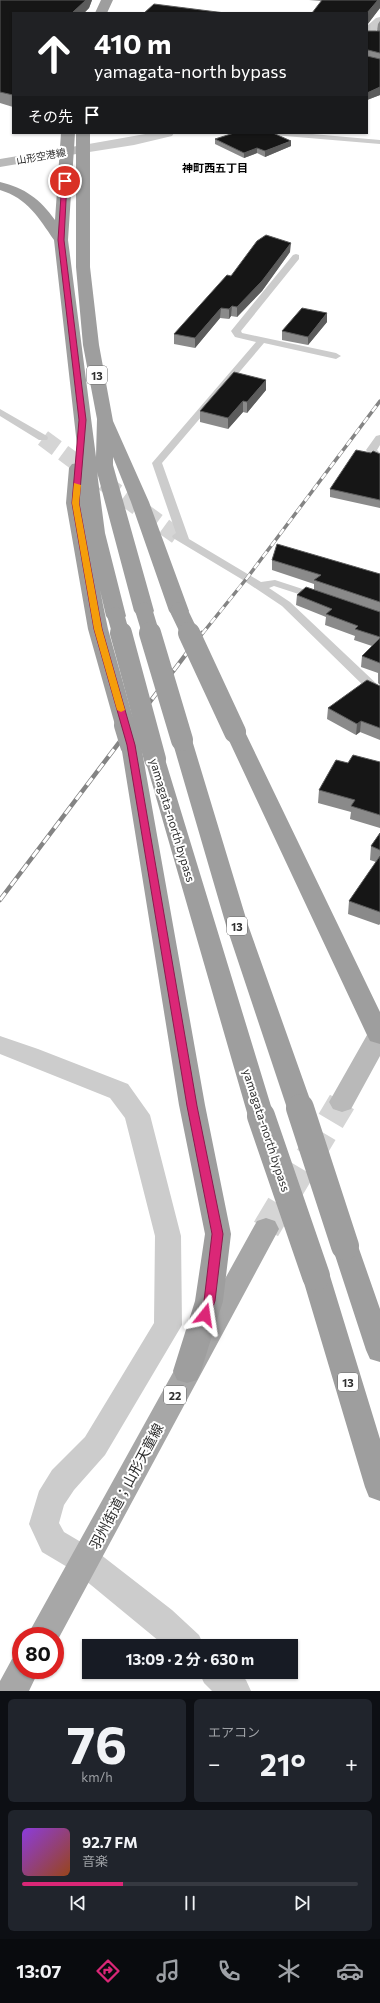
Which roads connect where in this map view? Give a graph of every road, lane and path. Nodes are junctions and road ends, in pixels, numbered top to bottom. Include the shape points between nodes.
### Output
1 (107, 0) edge
2 (118, 0) edge
3 (101, 12) edge
4 (112, 12) edge
5 (380, 21) edge
6 (369, 33) edge
7 (68, 134) edge
8 (83, 134) edge
9 (163, 134) edge
10 (285, 134) edge
11 (380, 142) edge
12 (83, 149) junction
13 (66, 152) junction
14 (0, 163) edge
15 (0, 186) edge
16 (61, 240) junction
17 (296, 258) dead end
18 (261, 340) junction
19 (336, 356) dead end
20 (0, 412) edge
21 (105, 419) junction
22 (82, 420) junction
23 (43, 438) tunnel mouth
24 (380, 438) edge
25 (380, 458) edge
26 (260, 586) junction
27 (328, 600) edge
28 (380, 692) edge
29 (380, 1034) edge
30 (0, 1045) edge
31 (342, 1102) tunnel mouth
32 (266, 1230) tunnel mouth
33 (380, 1350) edge
34 (187, 1371) junction
35 (380, 1487) edge
36 (85, 1561) junction
37 (48, 1627) edge
38 (181, 1639) edge
39 (18, 1679) edge
40 (222, 1679) edge
41 (12, 1691) edge
42 (235, 1691) edge

1 - 3 highway
2 - 4 highway
5 - 6 street
7 - 13 highway, yamagata-north bypass / 13
8 - 12 highway, 13
9 - 12 street
10 - 11 lane
12 - 13 main road, 山形空港線
12 - 21 highway, 13 via 83,267 91,345
13 - 14 main road, 山形空港線
13 - 16 highway, yamagata-north bypass / 13
15 - 16 highway via 24,194 36,203
16 - 22 highway, yamagata-north bypass / 13
17 - 18 lane via 236,331 238,335
18 - 19 lane
18 - 26 lane via 157,463 180,538
20 - 23 lane
21 - 29 highway, bridge via 140,502 179,611
21 - 33 highway, 13, bridge via 104,465 182,740 237,925
22 - 34 highway via 75,503 98,629 128,735 192,1106 218,1234 209,1301
22 - 35 highway, yamagata-north bypass / 13, bridge via 96,533 155,759 261,1116 316,1276
24 - 25 lane via 371,450
26 - 27 lane via 275,583
26 - 28 lane via 286,604
29 - 31 main road
30 - 36 street via 119,1091 137,1115 168,1236 168,1325 95,1446 56,1490 44,1524 54,1542
32 - 34 main road, 羽州街道；山形天童線 / 22
34 - 36 main road, 羽州街道；山形天童線 / 22
36 - 37 main road, 羽州街道；山形天童線 / 22
36 - 38 street via 162,1621
39 - 41 main road
40 - 42 street

